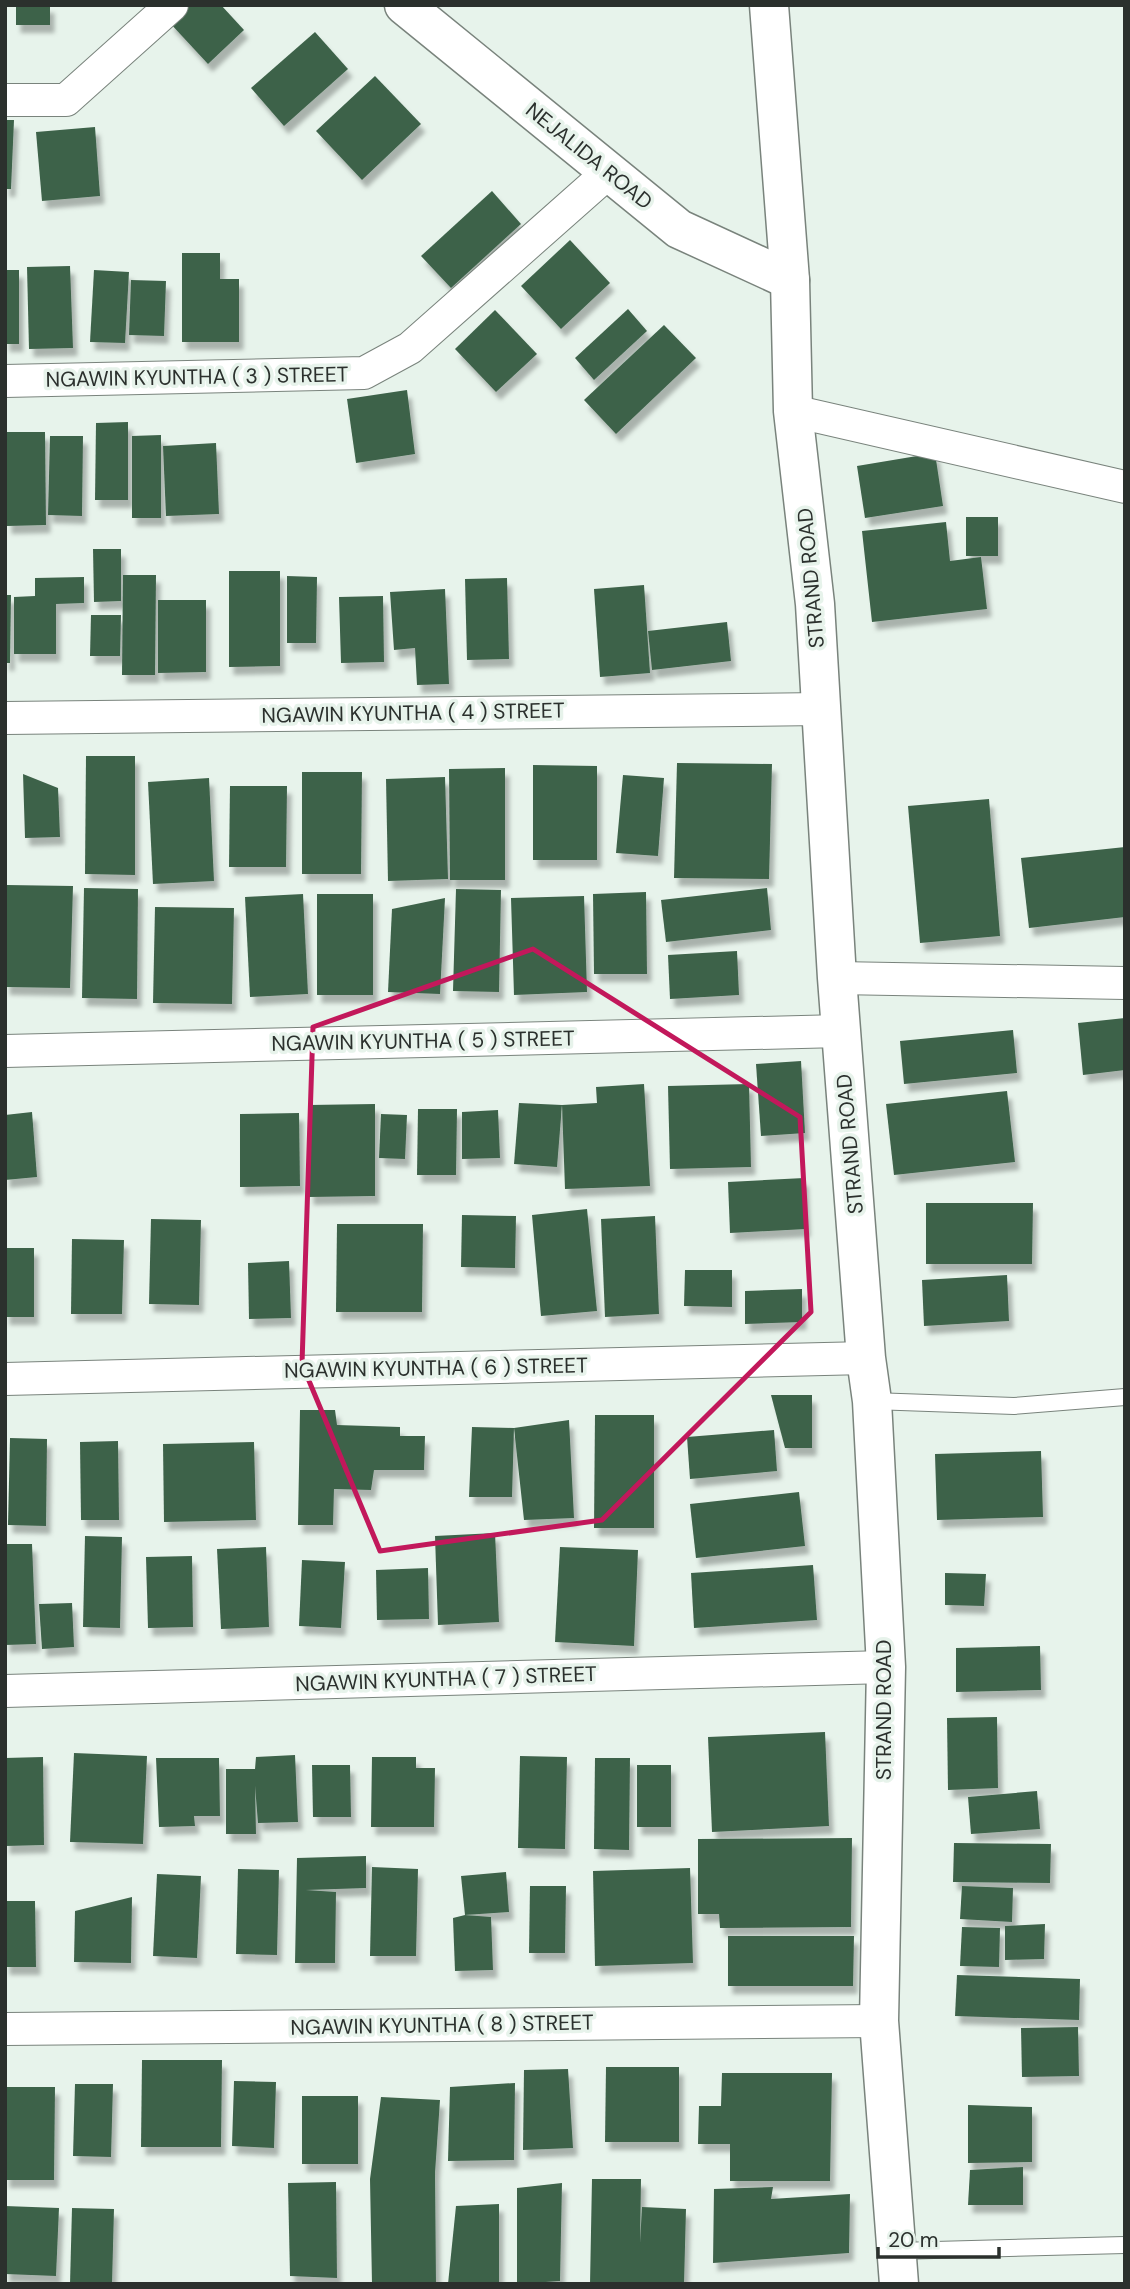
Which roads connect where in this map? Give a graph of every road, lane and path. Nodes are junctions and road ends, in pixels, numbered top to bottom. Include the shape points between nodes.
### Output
1 (172, 5) edge
2 (404, 5) edge
3 (769, 5) edge
4 (5, 100) edge
5 (610, 171) junction
6 (790, 280) junction
7 (5, 381) edge
8 (793, 411) junction
9 (1125, 487) edge
10 (821, 709) junction
11 (5, 718) edge
12 (837, 978) junction
13 (1125, 983) edge
14 (841, 1031) junction
15 (5, 1051) edge
16 (866, 1358) junction
17 (5, 1379) edge
18 (1125, 1397) edge
19 (872, 1401) junction
20 (886, 1667) junction
21 (5, 1691) edge
22 (879, 2021) junction
23 (5, 2029) edge
24 (1125, 2245) edge
25 (898, 2267) edge

1 - 4 street via 66,100
2 - 5 main road, NEJALIDA ROAD
3 - 6 main road, STRAND ROAD
5 - 6 main road, NEJALIDA ROAD via 679,229
5 - 7 street, NGAWIN KYUNTHA ( 3 ) STREET via 410,348 364,373
6 - 8 main road, STRAND ROAD
8 - 9 street
8 - 10 main road, STRAND ROAD via 815,604
10 - 11 street, NGAWIN KYUNTHA ( 4 ) STREET
10 - 12 main road, STRAND ROAD
12 - 13 street
12 - 14 main road, STRAND ROAD
14 - 15 street, NGAWIN KYUNTHA ( 5 ) STREET
14 - 16 main road, STRAND ROAD
16 - 17 street, NGAWIN KYUNTHA ( 6 ) STREET
16 - 19 main road, STRAND ROAD
18 - 19 lane via 1014,1406
19 - 20 main road, STRAND ROAD
20 - 21 street, NGAWIN KYUNTHA ( 7 ) STREET
20 - 22 main road, STRAND ROAD
22 - 23 street, NGAWIN KYUNTHA ( 8 ) STREET
22 - 25 main road, STRAND ROAD
24 - 25 lane

